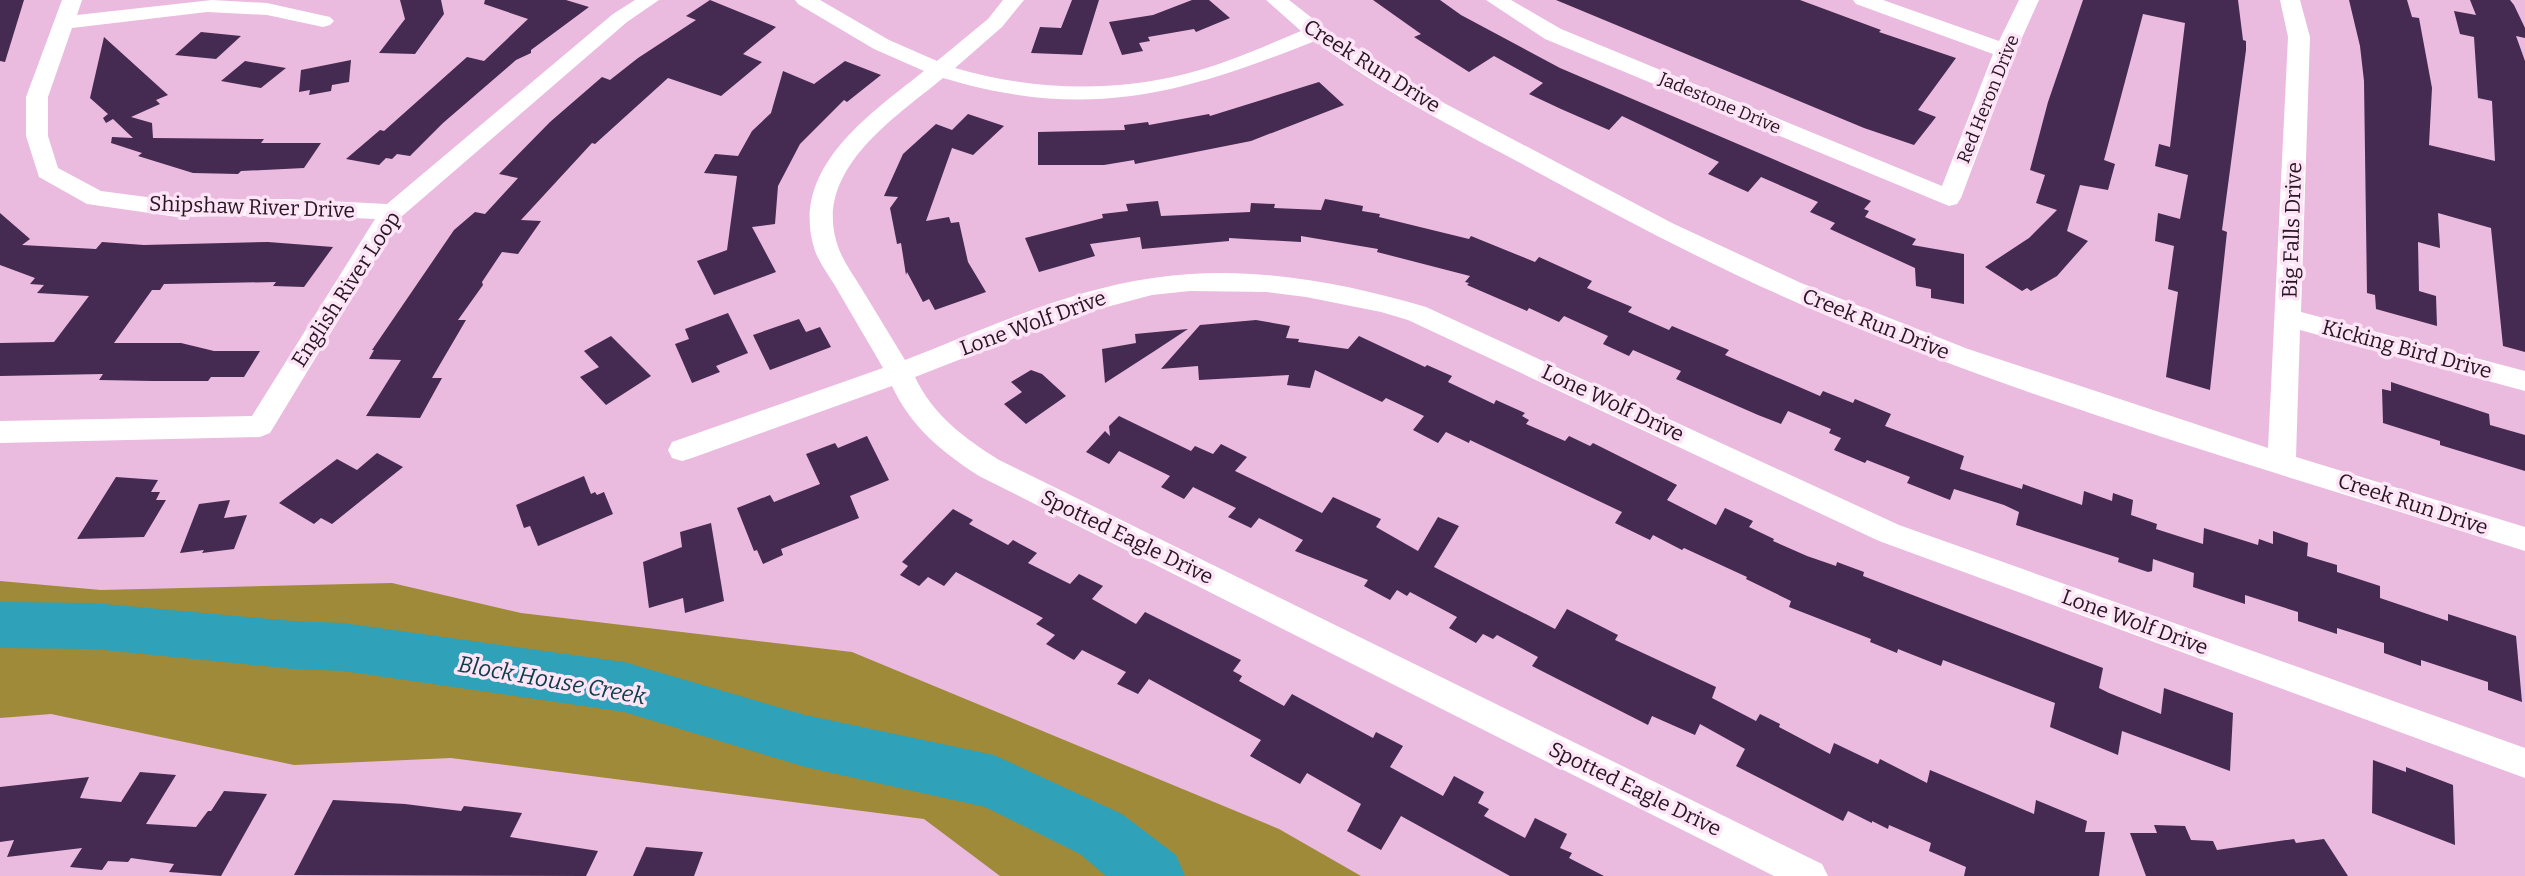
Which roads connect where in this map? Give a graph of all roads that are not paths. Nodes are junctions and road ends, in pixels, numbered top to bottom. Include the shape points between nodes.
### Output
1 (72, 0) edge
2 (649, 0) edge
3 (805, 0) edge
4 (1014, 0) edge
5 (1276, 0) edge
6 (1496, 0) edge
7 (1863, 0) edge
8 (2029, 0) edge
9 (2290, 0) edge
10 (323, 21) dead end
11 (65, 23) junction
12 (1314, 34) junction
13 (2005, 51) junction
14 (940, 69) junction
15 (1949, 198) joint
16 (392, 212) junction
17 (2289, 318) junction
18 (899, 372) junction
19 (2525, 381) edge
20 (0, 432) edge
21 (682, 450) dead end
22 (2282, 462) junction
23 (2525, 539) edge
24 (2525, 763) edge
25 (1810, 876) edge

1 - 11 street, Shipshaw River Drive
2 - 16 street, English River Loop via 620,18
3 - 14 street via 906,57
4 - 14 street, Spotted Eagle Drive via 995,23
5 - 12 street, Creek Run Drive
6 - 15 street, Jadestone Drive via 1553,34
7 - 13 street
8 - 13 street, Red Heron Drive
9 - 17 street, Big Falls Drive via 2299,37
10 - 11 street via 267,9 207,6
11 - 16 street, Shipshaw River Drive via 37,97 37,136 47,172 95,198 177,209 288,207
12 - 14 street via 1229,68 1115,92 1018,89
12 - 22 street, Creek Run Drive via 1448,115 1643,220 1789,289 1985,366
13 - 15 street, Red Heron Drive
14 - 18 street, Spotted Eagle Drive via 860,134 846,151 826,185 821,214 828,253
16 - 20 street, English River Loop via 260,426
17 - 19 street, Kicking Bird Drive
17 - 22 street, Big Falls Drive
18 - 21 street, Lone Wolf Drive
18 - 24 street, Lone Wolf Drive via 1066,308 1118,293 1250,282 1299,285 1377,301 1448,326 1889,533
18 - 25 street, Spotted Eagle Drive via 915,406 953,445 989,468
22 - 23 street, Creek Run Drive

